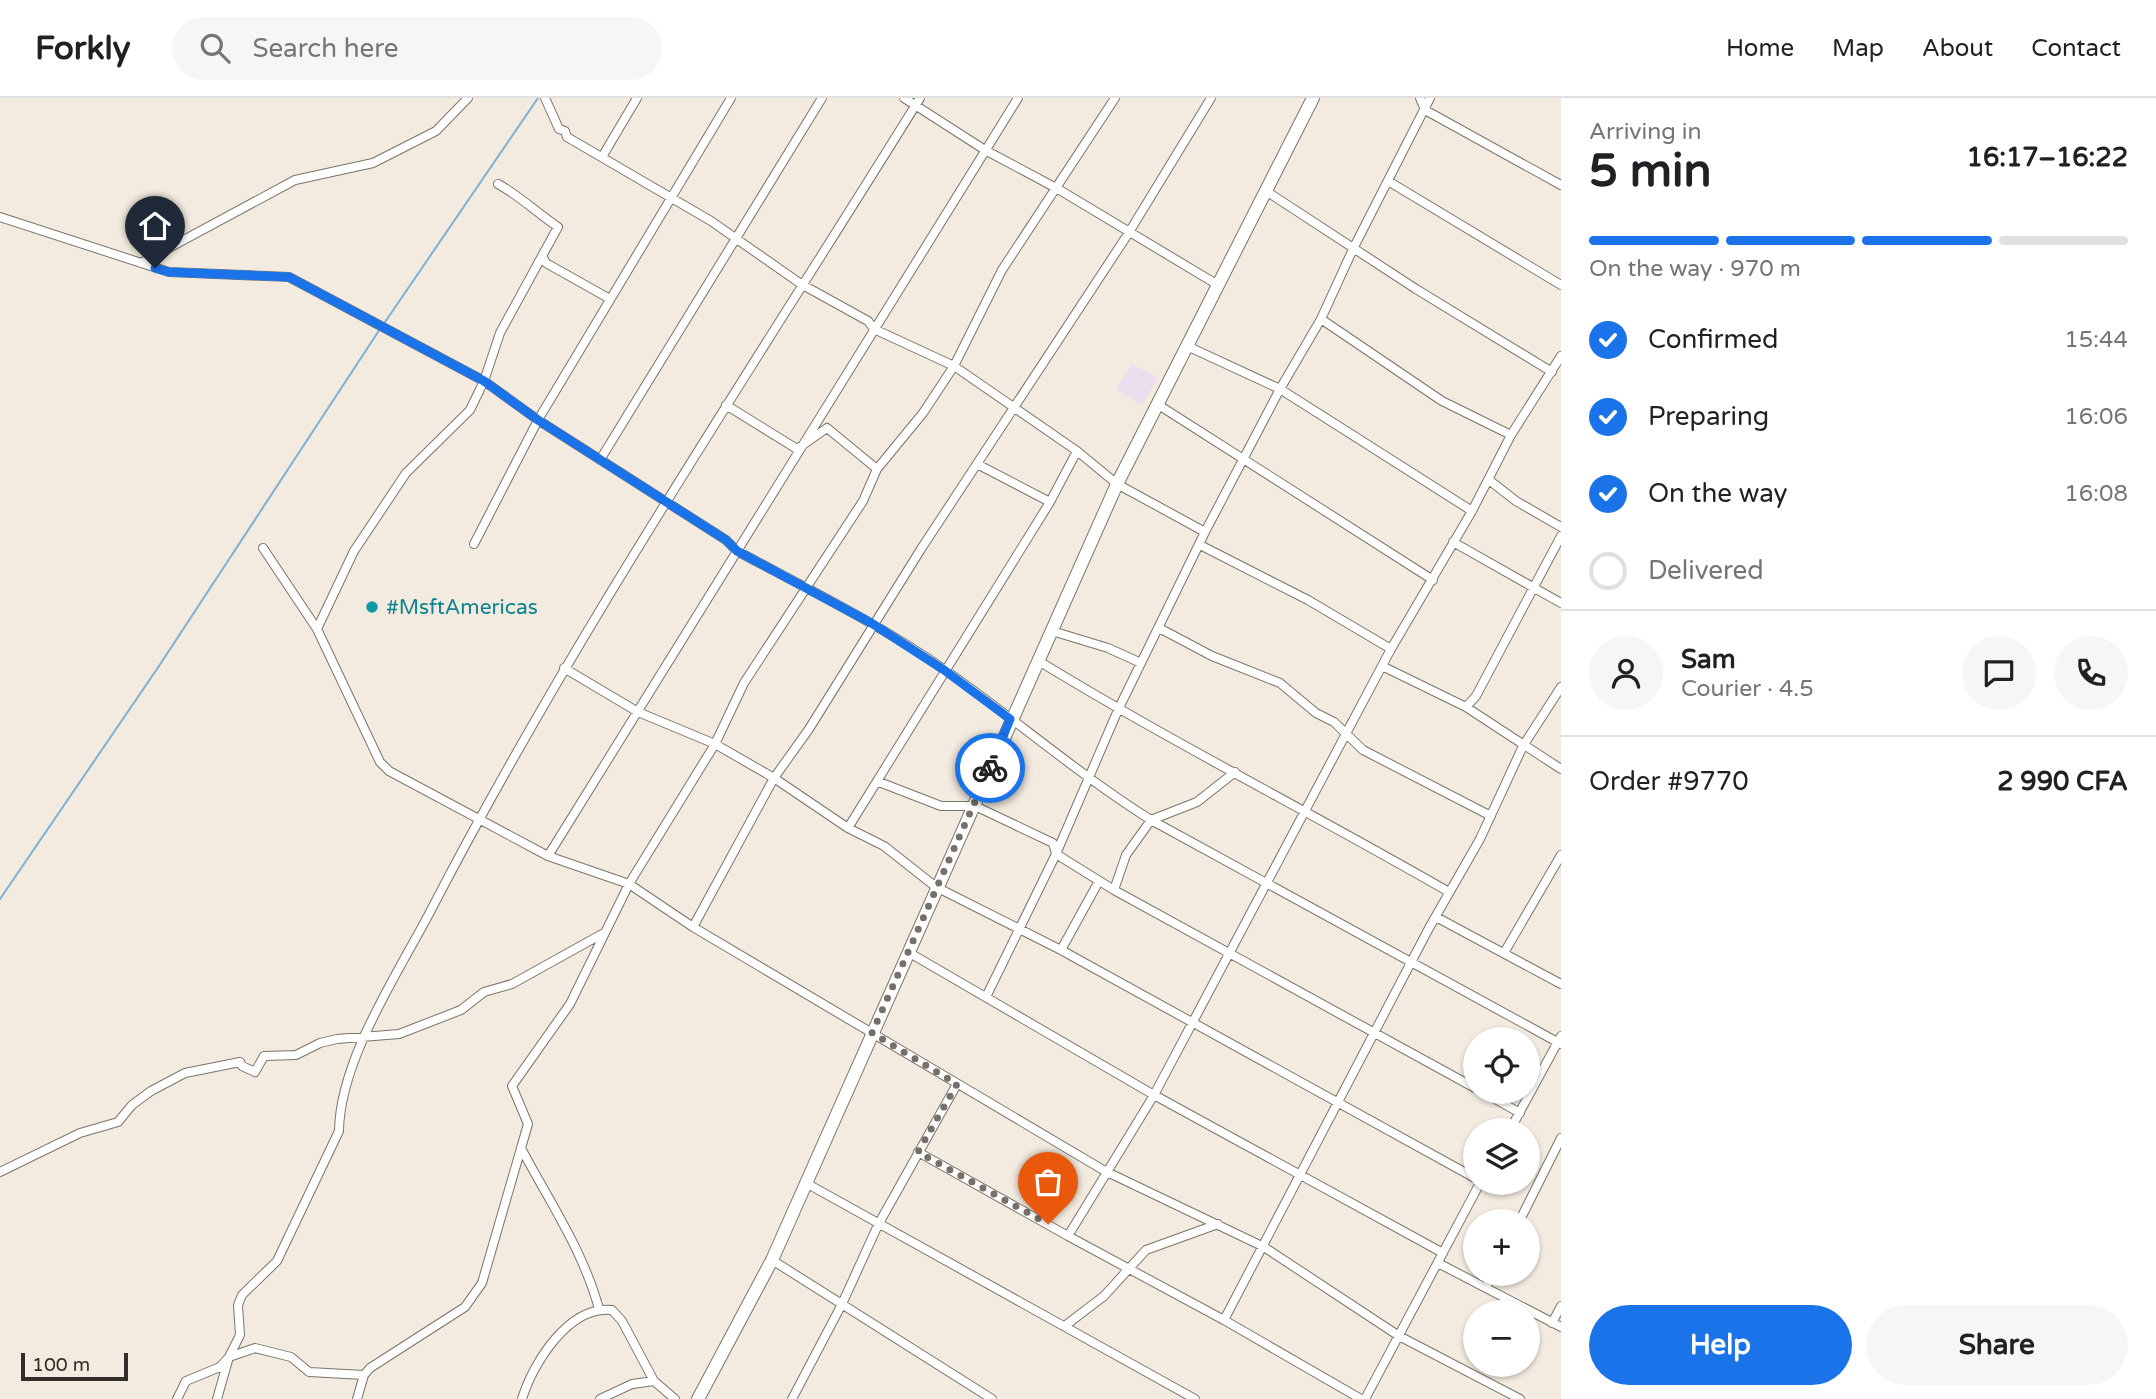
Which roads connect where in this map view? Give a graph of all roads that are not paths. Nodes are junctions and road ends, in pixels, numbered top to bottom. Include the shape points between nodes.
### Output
1 (468, 98) edge
2 (545, 98) edge
3 (637, 98) edge
4 (731, 98) edge
5 (822, 98) edge
6 (904, 98) edge
7 (1018, 98) edge
8 (1115, 98) edge
9 (1211, 98) edge
10 (1313, 98) edge
11 (1420, 98) edge
12 (1430, 98) edge
13 (918, 102) edge
14 (1424, 110) junction
15 (985, 150) junction
16 (602, 157) junction
17 (1388, 181) junction
18 (498, 184) dead end
19 (1561, 185) edge
20 (1058, 189) junction
21 (1266, 191) junction
22 (670, 197) junction
23 (0, 217) edge
24 (1128, 234) junction
25 (735, 240) junction
26 (1353, 249) junction
27 (542, 256) junction
28 (141, 263) junction
29 (801, 284) junction
30 (1218, 285) junction
31 (1561, 285) edge
32 (610, 299) junction
33 (1321, 318) junction
34 (874, 329) junction
35 (1187, 346) junction
36 (1561, 356) edge
37 (954, 366) junction
38 (1552, 372) junction
39 (484, 381) junction
40 (1280, 389) junction
41 (1157, 404) junction
42 (726, 405) junction
43 (1014, 405) junction
44 (538, 420) junction
45 (1511, 436) junction
46 (797, 449) junction
47 (1077, 451) junction
48 (1243, 459) junction
49 (600, 460) junction
50 (977, 464) junction
51 (877, 469) junction
52 (1489, 480) junction
53 (1117, 484) junction
54 (667, 502) junction
55 (1050, 502) junction
56 (1472, 511) junction
57 (1561, 527) edge
58 (1205, 532) junction
59 (1561, 536) edge
60 (1453, 542) junction
61 (474, 544) dead end
62 (1200, 545) junction
63 (263, 548) dead end
64 (737, 551) junction
65 (1433, 580) junction
66 (805, 586) junction
67 (1534, 586) junction
68 (1561, 603) edge
69 (873, 624) junction
70 (1159, 628) junction
71 (317, 629) junction
72 (1052, 631) junction
73 (1391, 649) junction
74 (1036, 660) junction
75 (1142, 663) junction
76 (1382, 666) junction
77 (564, 668) junction
78 (944, 670) junction
79 (1561, 687) edge
80 (1466, 707) junction
81 (1118, 710) junction
82 (638, 712) junction
83 (1010, 719) junction
84 (1346, 732) junction
85 (715, 744) junction
86 (1523, 746) junction
87 (1561, 769) edge
88 (1235, 772) junction
89 (774, 778) junction
90 (1089, 780) junction
91 (878, 782) junction
92 (975, 806) junction
93 (1306, 809) junction
94 (1491, 816) junction
95 (1151, 820) junction
96 (477, 821) junction
97 (848, 828) junction
98 (1056, 854) junction
99 (1561, 855) edge
100 (548, 856) junction
101 (1098, 881) junction
102 (1267, 881) junction
103 (629, 884) junction
104 (936, 887) junction
105 (1114, 890) junction
106 (1449, 892) junction
107 (1436, 917) junction
108 (693, 927) junction
109 (1021, 929) junction
110 (603, 933) junction
111 (1061, 950) junction
112 (908, 952) junction
113 (1504, 953) junction
114 (1229, 954) junction
115 (1413, 961) junction
116 (1561, 984) edge
117 (987, 995) junction
118 (1191, 1024) junction
119 (1376, 1032) junction
120 (872, 1033) junction
121 (362, 1038) junction
122 (1560, 1041) edge
123 (1463, 1081) edge
124 (957, 1084) junction
125 (1154, 1095) junction
126 (1338, 1104) junction
127 (1504, 1104) edge
128 (1520, 1113) junction
129 (1517, 1118) edge
130 (1561, 1138) edge
131 (520, 1148) junction
132 (918, 1152) junction
133 (1105, 1171) junction
134 (0, 1172) edge
135 (1463, 1172) edge
136 (1301, 1175) junction
137 (806, 1183) junction
138 (1474, 1195) edge
139 (1526, 1209) edge
140 (1218, 1224) junction
141 (878, 1225) junction
142 (1068, 1236) junction
143 (1264, 1247) junction
144 (1443, 1253) junction
145 (772, 1260) junction
146 (1438, 1263) junction
147 (1131, 1270) junction
148 (1486, 1288) joint
149 (842, 1304) junction
150 (1561, 1306) edge
151 (599, 1309) junction
152 (1224, 1320) junction
153 (1552, 1323) junction
154 (1066, 1325) junction
155 (1561, 1327) edge
156 (1399, 1336) junction
157 (229, 1357) junction
158 (364, 1375) junction
159 (654, 1381) junction
160 (1516, 1398) edge
161 (177, 1399) edge
162 (217, 1399) edge
163 (357, 1399) edge
164 (522, 1399) edge
165 (600, 1399) edge
166 (675, 1399) edge
167 (698, 1399) edge
168 (792, 1399) edge
169 (992, 1399) edge
170 (1195, 1399) edge
171 (1363, 1399) edge

1 - 28 street via 436,131 373,163 295,180
2 - 16 street via 559,129
3 - 16 street
4 - 22 street
5 - 25 street
6 - 13 street
7 - 15 street
8 - 20 street
9 - 24 street
10 - 21 street
11 - 14 street
12 - 14 street
13 - 15 street
13 - 29 street
14 - 17 street
14 - 19 street
15 - 20 street
15 - 34 street
16 - 22 street
17 - 26 street
17 - 31 street
18 - 27 street via 558,227
20 - 24 street
20 - 37 street via 1002,270
21 - 26 street
21 - 30 street
22 - 25 street
22 - 32 street
23 - 28 street
24 - 30 street
24 - 43 street
25 - 29 street
25 - 49 street
26 - 33 street
26 - 38 street
27 - 32 street via 554,268
27 - 39 street via 500,333
28 - 39 street via 169,272 289,277
29 - 34 street via 868,321
29 - 42 street
30 - 35 street
32 - 44 street
33 - 40 street
33 - 45 street via 1442,401
34 - 37 street
34 - 46 street
35 - 40 street
35 - 41 street
36 - 38 street
37 - 43 street
37 - 51 street
38 - 45 street
39 - 44 street
39 - 71 street via 470,410 406,474 354,551
40 - 48 street
40 - 56 street
41 - 48 street
41 - 53 street
42 - 46 street
42 - 54 street
43 - 47 street
43 - 50 street
44 - 49 street
44 - 61 street
45 - 52 street
46 - 51 street via 827,428
46 - 64 street
47 - 53 street
47 - 55 street
48 - 58 street
48 - 65 street
49 - 54 street
50 - 55 street
50 - 69 street
51 - 66 street via 863,501
52 - 56 street
52 - 57 street
53 - 58 street
53 - 72 street
54 - 64 street
54 - 77 street
55 - 78 street
56 - 60 street
58 - 62 street
59 - 67 street
60 - 65 street
60 - 67 street
62 - 70 street
62 - 73 street
63 - 71 street
64 - 66 street
64 - 82 street
65 - 73 street
66 - 69 street
66 - 85 street via 744,683
67 - 68 street
67 - 80 street
69 - 78 street
69 - 89 street
70 - 75 street
70 - 84 street via 1212,656 1280,683
71 - 96 street via 384,767
72 - 74 street
72 - 75 street
73 - 76 street
74 - 81 street
74 - 83 street
75 - 81 street
76 - 80 street
76 - 84 street
77 - 82 street
77 - 96 street
78 - 83 street
78 - 91 street
79 - 86 street
80 - 86 street
81 - 88 street
81 - 90 street
82 - 85 street
82 - 100 street
83 - 90 street
83 - 92 street
84 - 93 street
84 - 94 street via 1363,750
85 - 89 street
85 - 103 street
86 - 87 street
86 - 94 street
88 - 93 street
88 - 95 street via 1198,802
89 - 97 street
89 - 108 street
90 - 95 street
90 - 98 street
91 - 92 street via 941,806
91 - 97 street
92 - 98 street via 1053,843
92 - 104 street
93 - 102 street
93 - 106 street
94 - 106 street
95 - 102 street
95 - 105 street via 1126,855
96 - 100 street
96 - 121 street
97 - 104 street via 884,846
98 - 101 street
98 - 109 street
99 - 113 street
100 - 103 street
101 - 105 street
101 - 111 street
102 - 114 street
102 - 115 street
103 - 108 street
103 - 110 street
104 - 109 street
104 - 112 street
105 - 114 street
106 - 107 street
107 - 113 street
107 - 115 street
108 - 120 street
109 - 111 street
109 - 117 street
110 - 121 street via 512,984 484,992 454,1013 400,1034
110 - 131 street via 570,1003 512,1086 528,1125
111 - 118 street
112 - 117 street
112 - 120 street
113 - 116 street
114 - 118 street
114 - 119 street
115 - 119 street
115 - 122 street
117 - 125 street
118 - 125 street
118 - 126 street
119 - 123 street
119 - 126 street
120 - 124 street
120 - 137 street
121 - 134 street via 320,1043 296,1055 264,1056 255,1072 240,1062 184,1073 151,1090 118,1122 80,1133
121 - 157 street via 335,1140 277,1261 242,1295 240,1335
122 - 128 street
124 - 132 street
124 - 133 street
125 - 133 street
125 - 136 street
126 - 135 street
126 - 136 street
127 - 128 street
128 - 129 street
130 - 139 street
131 - 151 street via 576,1246
131 - 158 street via 496,1243 474,1296 453,1316
132 - 141 street
132 - 142 street
133 - 140 street
133 - 142 street
136 - 143 street
136 - 144 street
137 - 141 street
137 - 145 street
138 - 144 street
140 - 143 street
140 - 147 street via 1146,1250
141 - 149 street
141 - 154 street
142 - 147 street
143 - 152 street
143 - 156 street
144 - 146 street
145 - 149 street
145 - 167 street
146 - 148 street
146 - 156 street
147 - 152 street
147 - 154 street
148 - 153 street
149 - 168 street
149 - 169 street
150 - 153 street
151 - 159 street via 612,1310 622,1321
151 - 164 street via 582,1315 548,1346
152 - 171 street
153 - 155 street
154 - 170 street
156 - 160 street
156 - 171 street
157 - 158 street via 255,1348 291,1357 309,1372
157 - 161 street via 220,1367 186,1381
157 - 162 street
158 - 163 street
159 - 165 street via 632,1384
159 - 166 street

